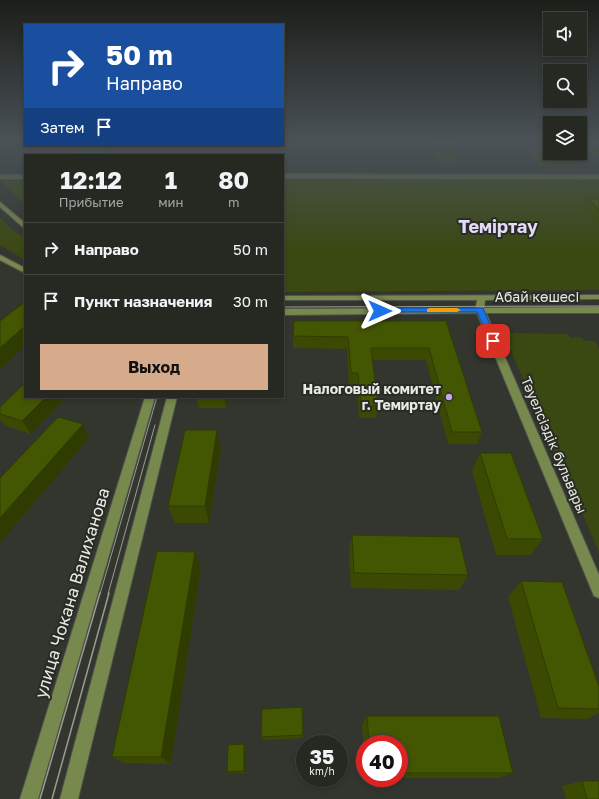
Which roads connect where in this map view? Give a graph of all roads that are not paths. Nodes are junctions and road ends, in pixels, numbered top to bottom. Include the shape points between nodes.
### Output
1 (0, 204) edge
2 (24, 226) edge
3 (0, 257) edge
4 (24, 270) edge
5 (481, 297) junction
6 (599, 297) edge
7 (284, 298) edge
8 (480, 310) junction
9 (599, 310) edge
10 (284, 312) edge
11 (150, 398) edge
12 (172, 398) edge
13 (599, 591) edge
14 (29, 799) edge
15 (69, 799) edge

1 - 2 street
3 - 4 street
5 - 6 street, Абай көшесі
5 - 7 street, Абай көшесі
5 - 8 street
8 - 9 street, Абай көшесі
8 - 10 street, Абай көшесі
8 - 13 street, Тәуелсіздік бульвары
11 - 14 street, улица Чокана Валиханова
12 - 15 street

